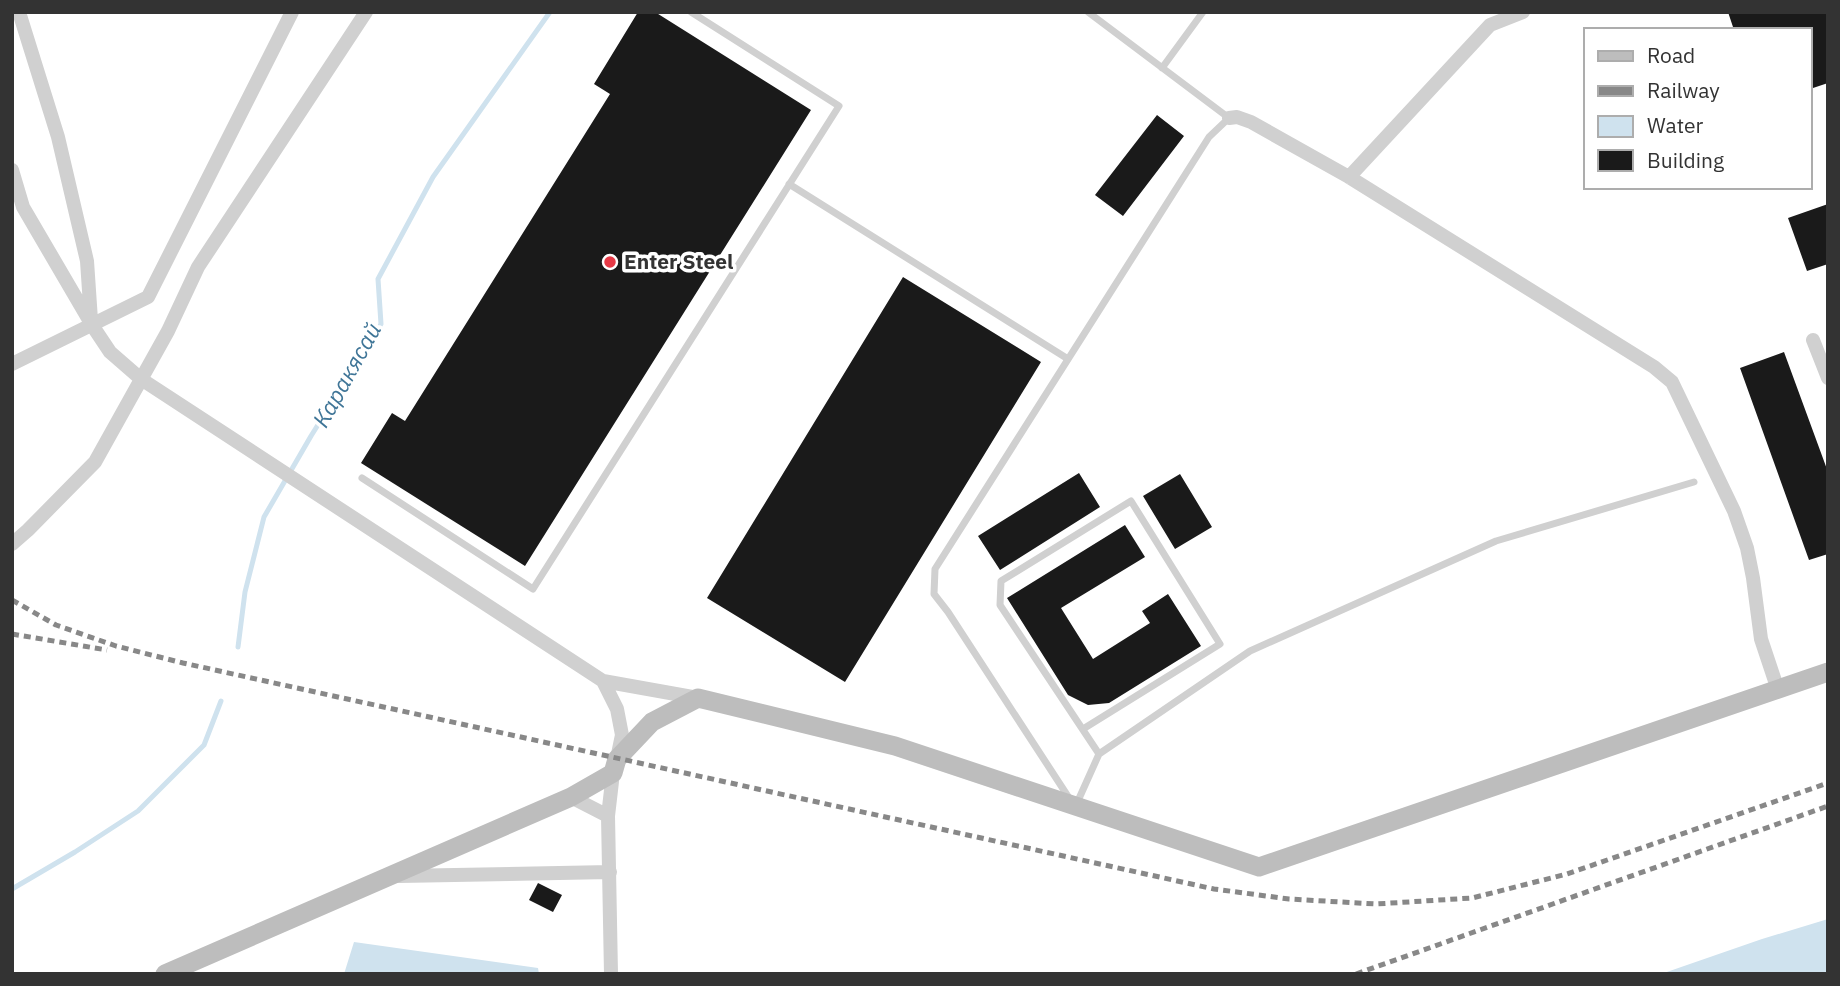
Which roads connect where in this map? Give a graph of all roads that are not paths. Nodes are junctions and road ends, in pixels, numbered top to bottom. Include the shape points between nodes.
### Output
1 (19, 12) edge
2 (292, 12) edge
3 (366, 12) edge
4 (691, 12) edge
5 (1088, 12) edge
6 (1203, 12) edge
7 (1523, 12) edge
8 (1162, 68) junction
9 (1229, 118) junction
10 (12, 170) edge
11 (1349, 177) junction
12 (789, 184) junction
13 (92, 325) junction
14 (1813, 340) dead end
15 (1068, 359) junction
16 (12, 364) edge
17 (1828, 378) edge
18 (141, 379) junction
19 (362, 478) dead end
20 (1694, 482) dead end
21 (12, 544) edge
22 (1828, 672) edge
23 (603, 681) junction
24 (1778, 690) junction
25 (698, 698) junction
26 (1083, 729) junction
27 (1099, 754) junction
28 (615, 766) junction
29 (572, 797) junction
30 (1076, 807) junction
31 (608, 816) junction
32 (610, 872) junction
33 (391, 876) junction
34 (164, 974) edge
35 (611, 974) edge

1 - 13 street via 58,137 87,261
2 - 13 street via 148,297
3 - 18 street via 198,267
4 - 12 lane via 839,106
5 - 8 lane
6 - 8 lane
7 - 11 street via 1490,25
8 - 9 lane
9 - 11 street via 1251,122
9 - 15 lane via 1209,137
10 - 13 street via 23,207
11 - 24 street via 1672,382 1747,548 1761,639
12 - 15 lane
12 - 19 lane via 533,589
13 - 16 street
13 - 18 street via 110,352
14 - 17 street
15 - 30 lane via 935,569 934,594
18 - 21 street via 95,462
18 - 23 street
20 - 27 lane via 1496,541 1250,651
22 - 24 street
23 - 25 street
23 - 28 street via 617,709 622,735
24 - 30 street via 1259,867
25 - 28 street via 652,722
25 - 30 street via 895,746
26 - 26 lane via 1000,605 1001,581 1131,501 1220,644
26 - 27 lane
27 - 30 lane
28 - 29 street
28 - 31 street
29 - 31 street
29 - 33 street
31 - 32 street
32 - 33 street
32 - 35 street
33 - 34 street

